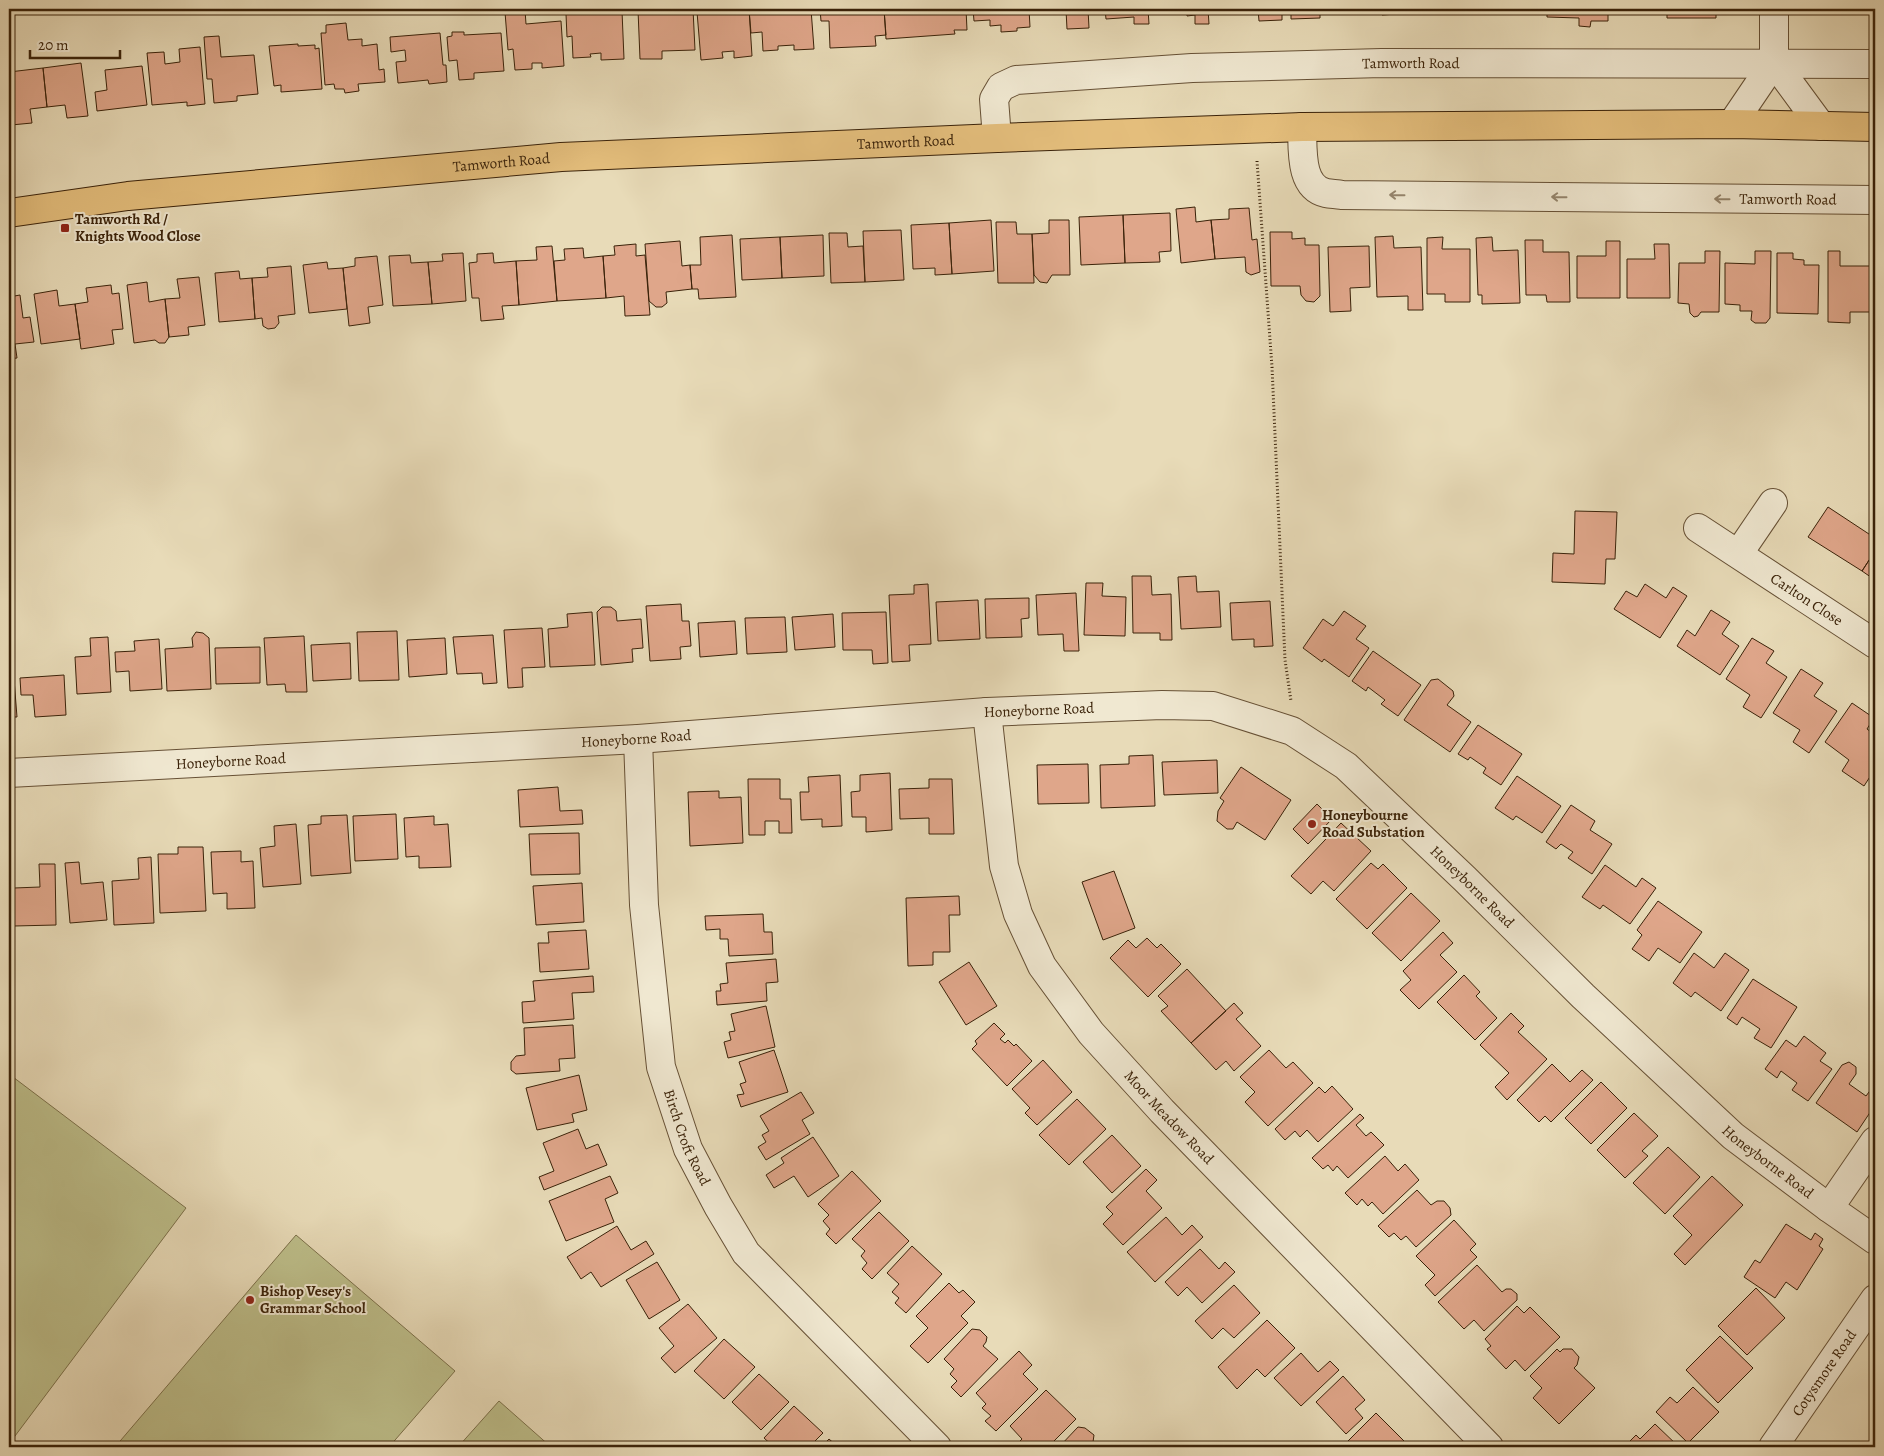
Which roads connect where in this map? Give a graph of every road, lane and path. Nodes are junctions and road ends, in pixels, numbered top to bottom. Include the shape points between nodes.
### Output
1 (1774, 9) edge
2 (1774, 62) junction
3 (1875, 64) edge
4 (1732, 124) junction
5 (1820, 126) junction
6 (1302, 127) junction
7 (1875, 127) edge
8 (997, 138) junction
9 (1257, 160) dead end
10 (1875, 200) edge
11 (9, 213) edge
12 (1773, 503) dead end
13 (1698, 528) dead end
14 (1738, 553) junction
15 (1875, 644) edge
16 (987, 712) junction
17 (1292, 731) junction
18 (638, 739) junction
19 (9, 773) edge
20 (1875, 1141) edge
21 (1829, 1208) junction
22 (1875, 1240) edge
23 (1875, 1299) edge
24 (937, 1447) edge
25 (1489, 1447) edge
26 (1773, 1447) edge

1 - 2 street
2 - 3 street, Tamworth Road
2 - 4 street
2 - 5 street
2 - 8 street, Tamworth Road via 1192,68 1016,80 1001,86 994,99
4 - 5 main road, Tamworth Road
4 - 6 main road, Tamworth Road
5 - 7 main road, Tamworth Road
6 - 8 main road, Tamworth Road
10 -> 6 street, Tamworth Road via 1324,193 1309,182 1304,169
8 - 11 main road, Tamworth Road via 562,158 128,196
9 - 17 path via 1272,367 1285,660
12 - 14 street
13 - 14 street, Carlton Close
14 - 15 street, Carlton Close
16 - 17 street, Honeyborne Road via 1213,706
16 - 18 street, Honeyborne Road
16 - 25 street, Moor Meadow Road via 1004,866 1018,914 1042,966 1091,1033 1162,1111
17 - 21 street, Honeyborne Road via 1346,766 1733,1136
18 - 19 street, Honeyborne Road
18 - 24 street, Birch Croft Road via 644,905 661,1067 688,1149 746,1253
20 - 21 street
21 - 22 street, Honeyborne Road
23 - 26 street, Cotysmore Road

